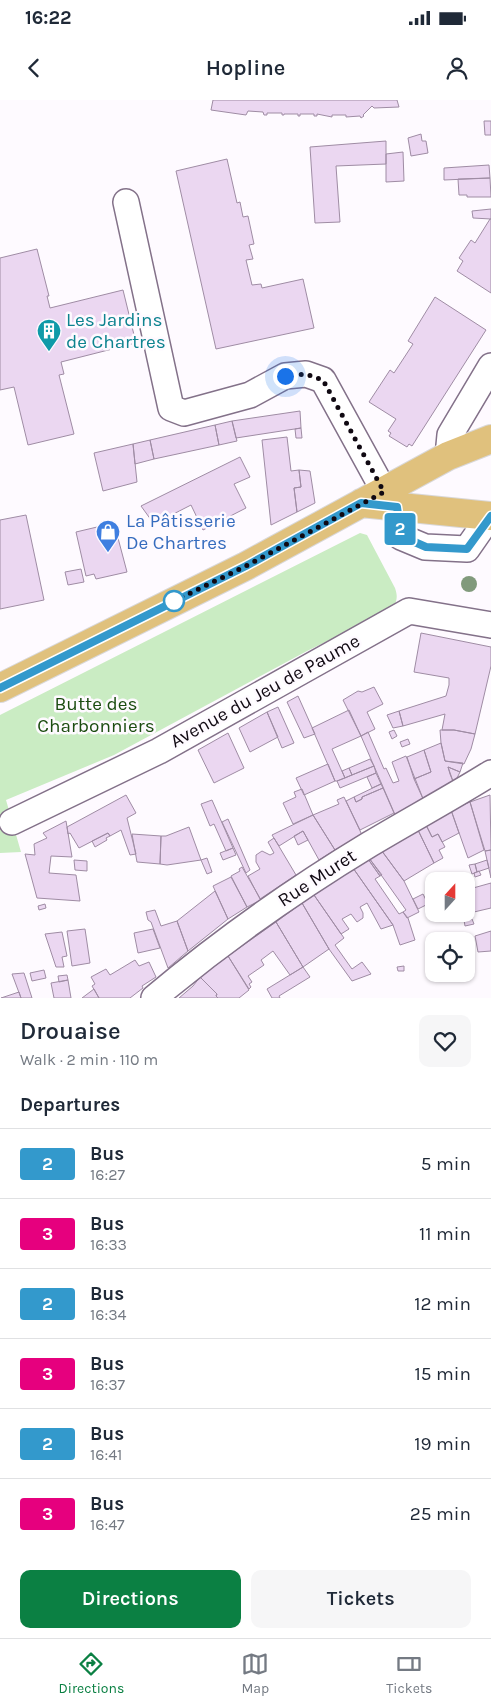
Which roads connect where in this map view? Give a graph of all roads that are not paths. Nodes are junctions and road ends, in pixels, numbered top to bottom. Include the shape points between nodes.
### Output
1 (126, 202) dead end
2 (491, 366) edge
3 (491, 439) edge
4 (448, 456) junction
5 (381, 501) junction
6 (491, 516) edge
7 (491, 625) edge
8 (0, 688) edge
9 (491, 773) edge
10 (12, 822) dead end
11 (154, 998) edge

1 - 5 street via 171,408 184,413 250,395 285,376 306,374 323,380
2 - 4 street via 450,435
3 - 4 main road
4 - 5 main road
5 - 6 main road
5 - 6 street via 401,536 426,547 467,549
5 - 8 main road
7 - 10 street, Avenue du Jeu de Paume via 409,611 159,751
9 - 11 street, Rue Muret via 296,891 236,932

